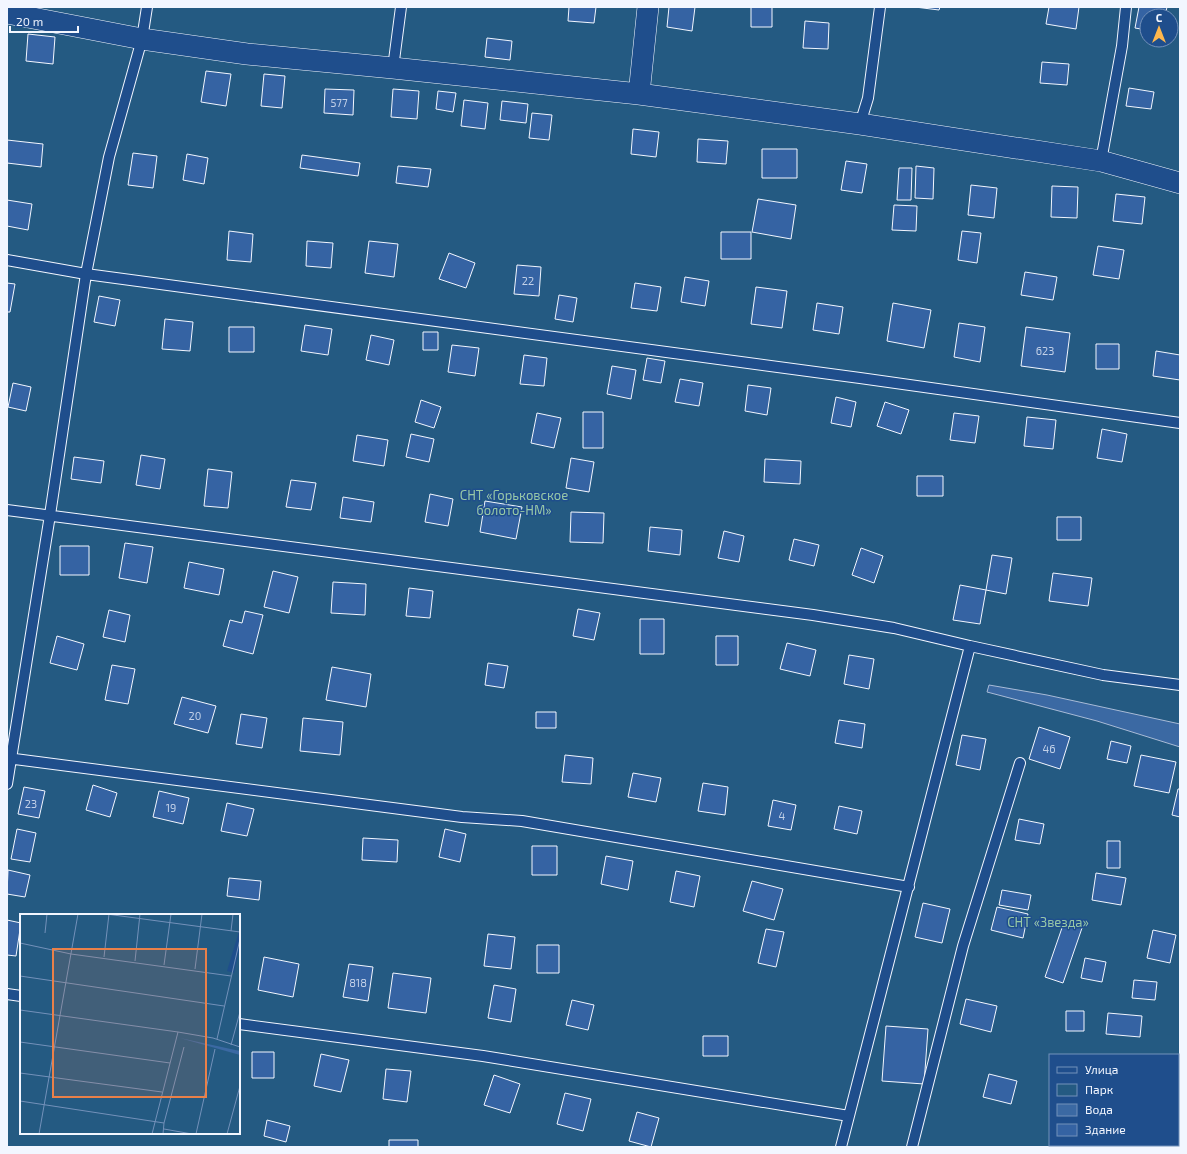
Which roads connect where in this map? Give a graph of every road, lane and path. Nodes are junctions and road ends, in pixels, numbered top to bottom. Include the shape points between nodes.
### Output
1 (147, 7) edge
2 (401, 7) edge
3 (648, 7) edge
4 (880, 7) edge
5 (1126, 7) edge
6 (7, 13) edge
7 (142, 39) junction
8 (393, 68) junction
9 (639, 94) junction
10 (860, 124) junction
11 (1101, 161) junction
12 (1180, 183) edge
13 (7, 260) edge
14 (86, 274) junction
15 (1180, 423) edge
16 (7, 510) edge
17 (50, 515) junction
18 (970, 646) junction
19 (1180, 685) edge
20 (9, 758) edge
21 (1020, 763) dead end
22 (7, 784) edge
23 (909, 887) junction
24 (7, 994) edge
25 (20, 996) edge
26 (240, 1024) edge
27 (849, 1116) junction
28 (841, 1147) edge
29 (912, 1147) edge

1 - 7 lane
2 - 8 lane
3 - 9 street
4 - 10 lane via 868,98
5 - 11 lane via 1122,46
6 - 7 street
7 - 8 street via 247,54
7 - 14 lane via 109,157
8 - 9 street
9 - 10 street
10 - 11 street
11 - 12 street
13 - 14 lane
14 - 15 lane
14 - 17 lane
16 - 17 lane
17 - 18 lane via 814,615 894,628
17 - 20 lane
18 - 19 lane via 1104,675
18 - 23 lane
20 - 22 lane
20 - 23 lane via 462,817 522,821
21 - 29 lane via 963,946
23 - 27 lane
24 - 25 lane
26 - 27 lane via 483,1056
27 - 28 lane

